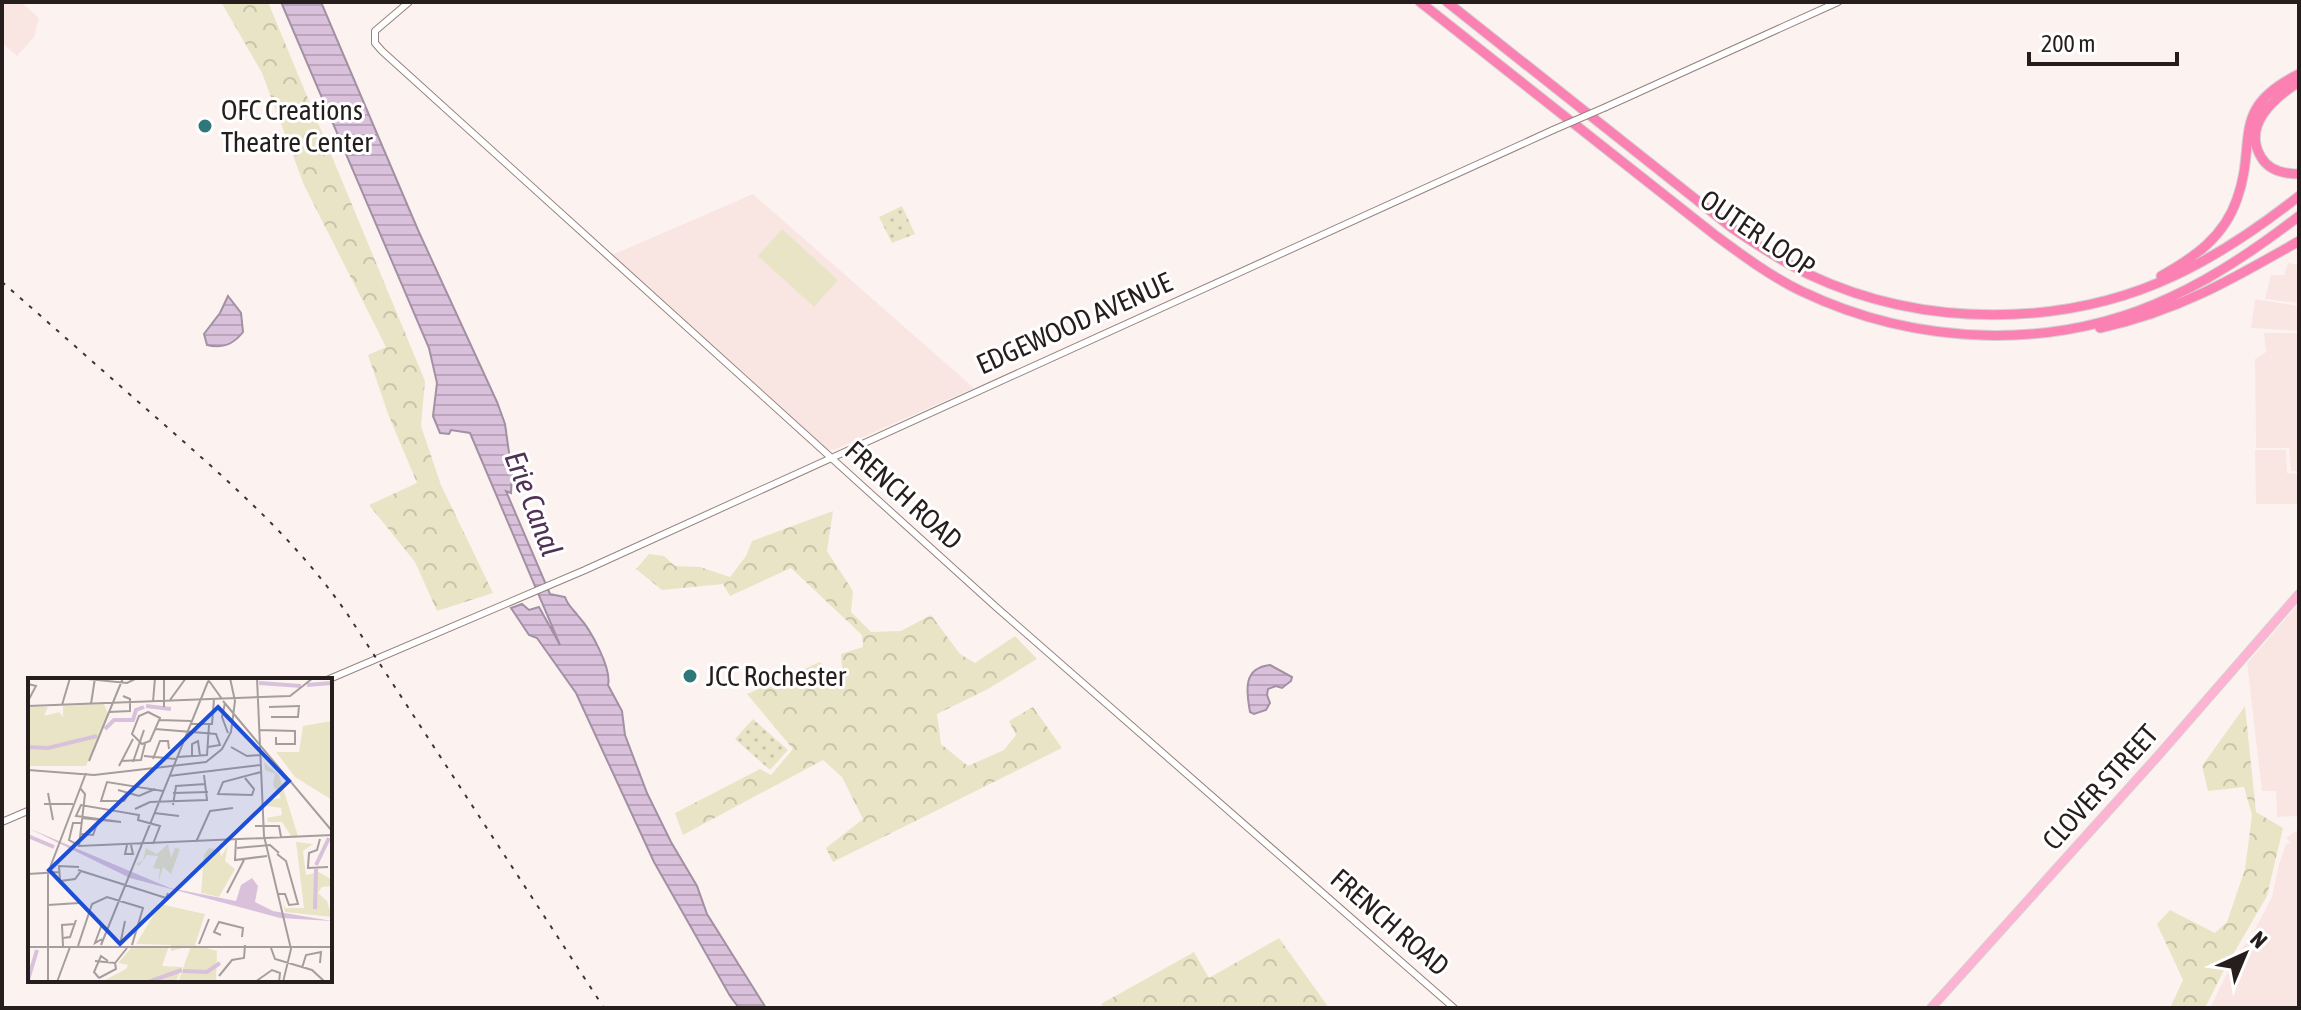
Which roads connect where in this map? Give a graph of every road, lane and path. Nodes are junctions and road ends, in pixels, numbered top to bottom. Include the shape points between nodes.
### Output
1 (409, 2) edge
2 (1420, 2) edge
3 (1447, 2) edge
4 (1838, 2) edge
5 (2299, 74) edge
6 (2299, 82) edge
7 (2299, 174) edge
8 (2299, 196) edge
9 (2299, 216) edge
10 (2298, 242) edge
11 (2132, 292) junction
12 (2081, 328) junction
13 (830, 458) junction
14 (2299, 594) edge
15 (332, 678) edge
16 (28, 811) edge
17 (2, 822) edge
18 (1454, 1008) edge
19 (1931, 1008) edge

1 - 13 street, FRENCH ROAD via 375,31 382,51
2 - 12 highway, OUTER LOOP via 1715,235 1800,291 1846,310 1923,330 2011,336
3 - 11 highway, OUTER LOOP via 1732,228 1811,275 1920,309 1992,315 2037,314
4 - 13 street, EDGEWOOD AVENUE, bridge
5 - 11 highway via 2275,87 2253,114 2240,190 2220,231 2193,257
6 - 7 highway via 2264,112 2254,139 2270,168
8 - 11 highway, OUTER LOOP via 2220,252
9 - 12 highway, OUTER LOOP via 2195,285
10 - 12 highway via 2168,310
13 - 15 street, EDGEWOOD AVENUE
13 - 18 street, FRENCH ROAD
14 - 19 main road, CLOVER STREET
16 - 17 street

